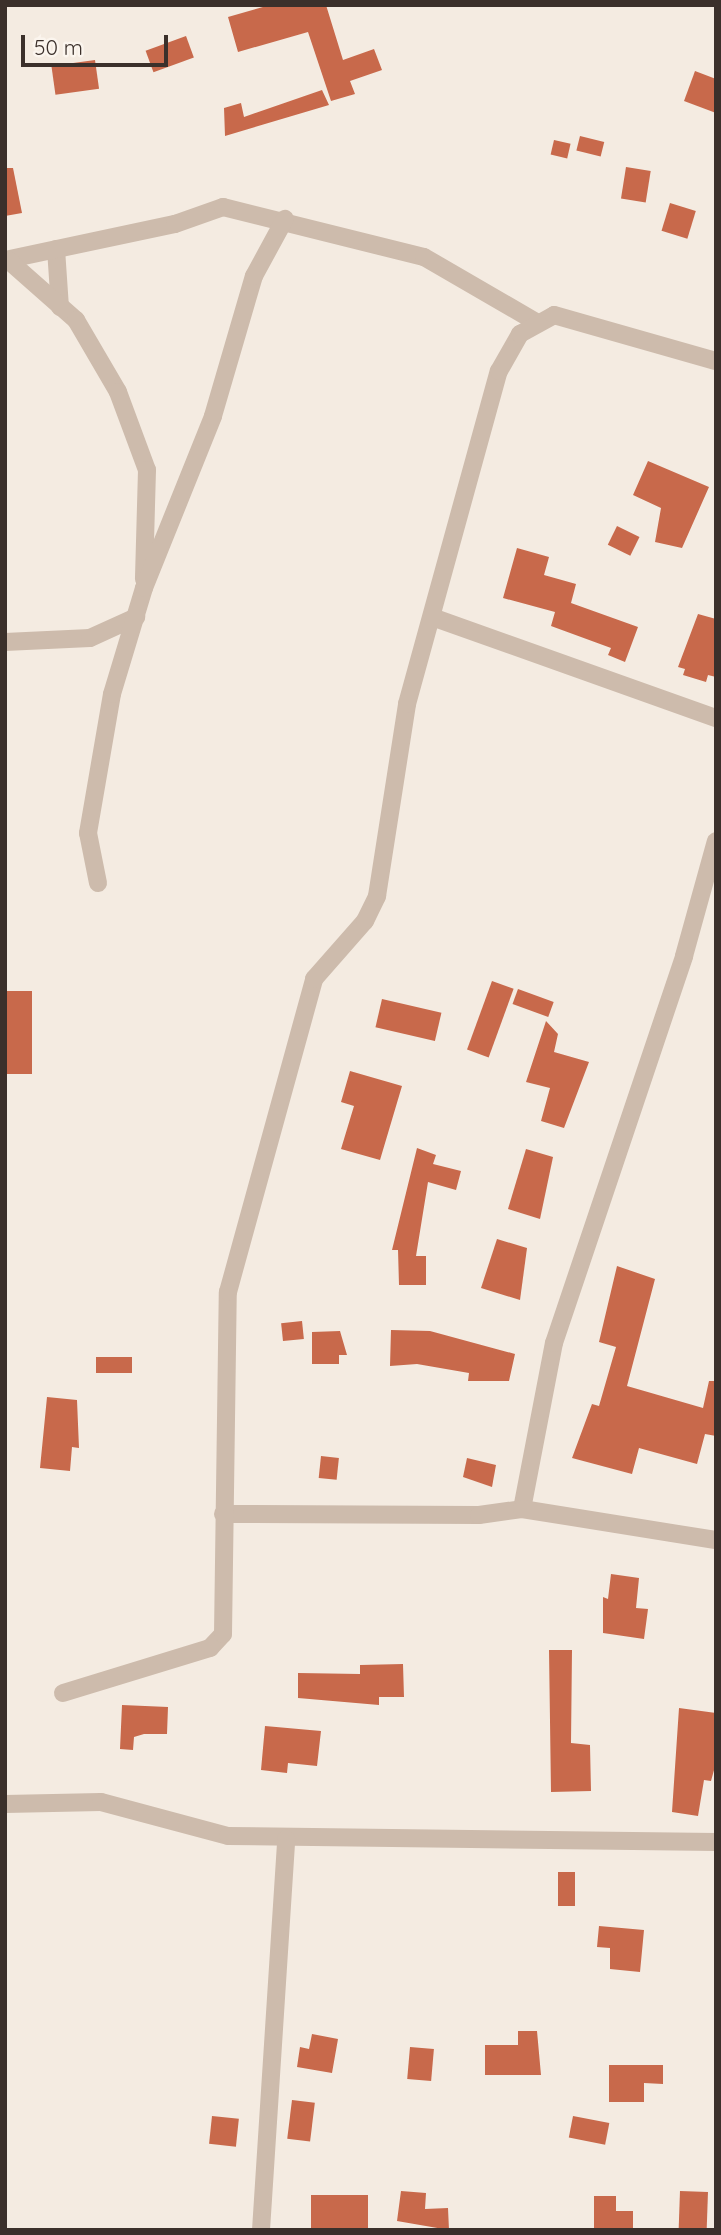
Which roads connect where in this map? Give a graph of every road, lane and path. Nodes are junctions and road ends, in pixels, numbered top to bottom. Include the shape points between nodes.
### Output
1 (285, 219) junction
2 (56, 249) junction
3 (7, 260) edge
4 (60, 307) junction
5 (536, 322) junction
6 (716, 361) edge
7 (144, 588) junction
8 (136, 617) junction
9 (432, 617) junction
10 (5, 642) edge
11 (716, 718) edge
12 (716, 841) edge
13 (98, 883) dead end
14 (522, 1509) junction
15 (223, 1514) junction
16 (716, 1540) edge
17 (63, 1693) dead end
18 (5, 1804) edge
19 (286, 1839) junction
20 (716, 1842) edge
21 (261, 2230) edge

1 - 2 street via 223,207
1 - 5 street via 425,257
1 - 7 street via 254,276 213,416
2 - 3 street
2 - 4 street
3 - 4 street
4 - 7 street via 76,320 118,392 147,470
5 - 6 street via 572,316
5 - 9 street via 499,371
7 - 8 street
8 - 10 street via 90,638
8 - 13 street via 93,791 88,833
9 - 11 street
9 - 15 street via 407,704 377,896 365,921 314,979 228,1292
12 - 14 street via 684,956 554,1343
14 - 15 street via 479,1515
14 - 16 street
15 - 17 street via 228,1612 223,1634 210,1648
18 - 19 street via 101,1802 228,1836
19 - 20 street
19 - 21 street

